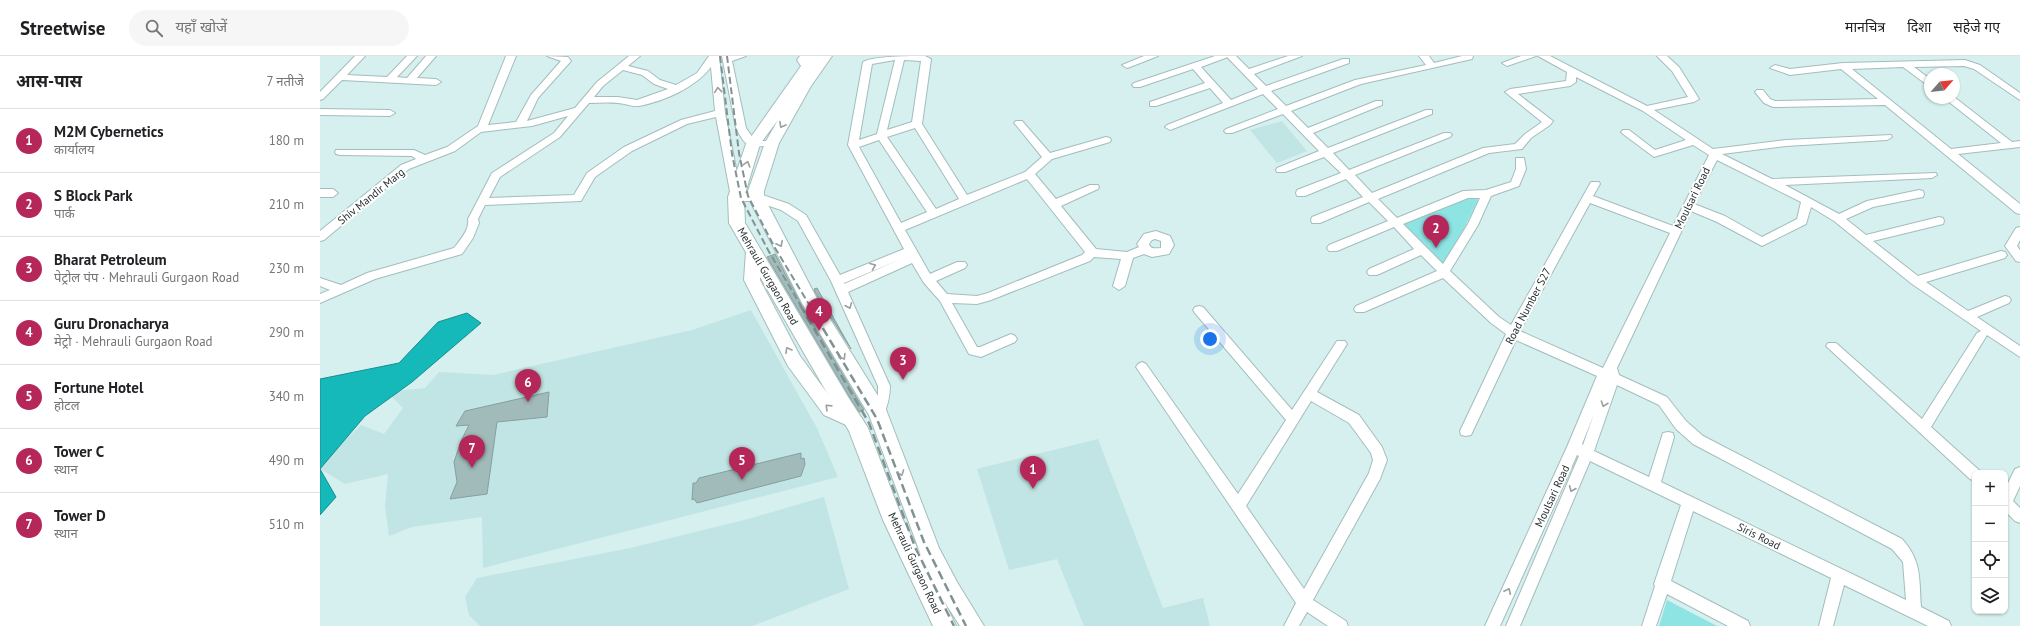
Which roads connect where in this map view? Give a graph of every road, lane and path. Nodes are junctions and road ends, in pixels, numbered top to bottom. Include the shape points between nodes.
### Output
1 (360, 56) edge
2 (412, 56) edge
3 (431, 56) edge
4 (511, 56) edge
5 (552, 56) edge
6 (635, 56) edge
7 (714, 56) edge
8 (741, 56) edge
9 (825, 56) edge
10 (1153, 56) edge
11 (1224, 56) edge
12 (1231, 56) edge
13 (1297, 56) edge
14 (1424, 56) edge
15 (1532, 56) edge
16 (1543, 56) edge
17 (1662, 56) edge
18 (1884, 56) edge
19 (728, 57) edge
20 (1469, 57) edge
21 (900, 58) junction
22 (810, 59) edge
23 (1346, 61) dead end
24 (1507, 63) dead end
25 (1892, 64) junction
26 (1905, 64) junction
27 (1127, 65) dead end
28 (1194, 65) junction
29 (1432, 66) junction
30 (1843, 66) junction
31 (621, 67) junction
32 (1775, 68) dead end
33 (1572, 71) junction
34 (1248, 73) junction
35 (340, 78) junction
36 (1924, 79) edge
37 (389, 80) junction
38 (409, 81) junction
39 (436, 82) dead end
40 (1210, 84) junction
41 (1136, 85) dead end
42 (2004, 86) junction
43 (2020, 86) edge
44 (678, 89) junction
45 (1264, 90) junction
46 (1760, 92) dead end
47 (320, 97) edge
48 (2020, 97) edge
49 (585, 100) junction
50 (1886, 102) junction
51 (1229, 103) junction
52 (1379, 103) dead end
53 (1153, 104) dead end
54 (1957, 104) edge
55 (1646, 109) junction
56 (577, 110) junction
57 (1284, 110) junction
58 (320, 112) edge
59 (390, 112) dead end
60 (1429, 112) dead end
61 (720, 113) junction
62 (1019, 123) dead end
63 (520, 124) junction
64 (917, 124) junction
65 (1170, 127) dead end
66 (482, 128) junction
67 (1229, 131) dead end
68 (1306, 132) junction
69 (1626, 132) dead end
70 (1447, 135) dead end
71 (881, 136) junction
72 (1887, 137) dead end
73 (749, 140) junction
74 (1106, 140) dead end
75 (1694, 141) junction
76 (772, 144) junction
77 (726, 145) junction
78 (852, 145) junction
79 (2015, 145) edge
80 (340, 152) dead end
81 (1950, 152) junction
82 (1327, 153) junction
83 (1713, 156) junction
84 (1048, 157) junction
85 (423, 159) junction
86 (1520, 160) dead end
87 (1281, 170) dead end
88 (1029, 174) junction
89 (1348, 174) junction
90 (1932, 175) dead end
91 (1770, 182) junction
92 (1595, 184) dead end
93 (1094, 188) dead end
94 (320, 193) edge
95 (1301, 193) dead end
96 (333, 194) dead end
97 (1487, 194) junction
98 (1919, 194) dead end
99 (736, 197) junction
100 (756, 197) junction
101 (1371, 198) junction
102 (1587, 198) junction
103 (965, 200) junction
104 (1807, 200) junction
105 (482, 202) junction
106 (1055, 204) junction
107 (1688, 206) junction
108 (2020, 210) edge
109 (933, 213) junction
110 (1838, 218) junction
111 (1316, 220) dead end
112 (1939, 221) dead end
113 (1395, 222) junction
114 (899, 228) junction
115 (1676, 231) junction
116 (2020, 231) edge
117 (320, 237) edge
118 (1864, 239) junction
119 (1333, 248) dead end
120 (1145, 249) dead end
121 (1422, 250) junction
122 (1091, 253) junction
123 (912, 255) junction
124 (2001, 255) dead end
125 (1128, 256) junction
126 (2020, 258) edge
127 (962, 265) dead end
128 (1373, 272) dead end
129 (1444, 272) junction
130 (928, 280) junction
131 (1916, 281) junction
132 (320, 282) edge
133 (839, 286) junction
134 (1119, 286) dead end
135 (341, 289) junction
136 (944, 298) junction
137 (320, 299) edge
138 (2005, 300) dead end
139 (1360, 309) dead end
140 (1199, 310) dead end
141 (1968, 316) junction
142 (1513, 333) junction
143 (1981, 336) dead end
144 (1011, 339) dead end
145 (1341, 344) dead end
146 (1832, 346) dead end
147 (2020, 352) edge
148 (1142, 367) dead end
149 (1610, 373) junction
150 (1310, 394) junction
151 (878, 413) junction
152 (1293, 420) junction
153 (1923, 428) junction
154 (1466, 431) dead end
155 (1668, 437) dead end
156 (1574, 447) junction
157 (1587, 453) junction
158 (1972, 472) edge
159 (2020, 473) edge
160 (1653, 485) junction
161 (2008, 496) edge
162 (1689, 502) junction
163 (2008, 505) edge
164 (1238, 506) junction
165 (2020, 517) edge
166 (1523, 558) junction
167 (1539, 567) junction
168 (1839, 575) junction
169 (1661, 584) junction
170 (1305, 603) junction
171 (1914, 612) junction
172 (945, 626) edge
173 (974, 626) edge
174 (1291, 626) edge
175 (1342, 626) edge
176 (1492, 626) edge
177 (1513, 626) edge
178 (1649, 626) edge
179 (1743, 626) edge
180 (1826, 626) edge
181 (1944, 626) edge

1 - 35 street
2 - 37 street
3 - 38 street
4 - 66 street
5 - 63 street via 566,61 534,97
6 - 31 street
7 - 44 street via 700,75
61 -> 7 street
8 - 19 street
9 -> 76 highway via 804,85
10 - 27 street
11 - 28 street
12 - 34 street
13 - 34 street
14 - 29 street
15 - 24 street
16 - 33 street
17 - 55 street via 1676,69 1694,100
18 - 25 street
19 - 73 street via 741,128
20 - 29 street
21 - 64 street via 923,58 927,61
21 - 71 street
21 - 78 street via 873,60 866,64
22 - 73 highway, Mehrauli Gurgaon Road
23 - 45 street
25 - 26 street
25 - 30 street
26 - 36 street
26 - 42 street via 1965,63 1977,67
28 - 40 street
28 - 41 street
29 - 57 street via 1362,81
30 - 32 street via 1790,72
30 - 50 street
31 - 44 street via 645,73 657,82
31 - 49 street via 607,77
33 - 55 street
33 - 101 street via 1571,82 1567,84 1510,92 1548,121 1528,136 1522,145 1487,150
34 - 45 street
35 - 37 street
35 - 47 street
37 - 38 street
38 - 39 street
40 - 51 street
40 - 53 street
42 - 43 street
42 - 48 street
44 - 49 street via 637,103
45 - 51 street
45 - 57 street
46 - 50 street via 1774,104
49 - 56 street
50 - 81 street
51 - 65 street
52 - 68 street
54 - 79 street
55 - 75 street
56 - 63 street
56 - 105 street via 563,129 550,140 496,175
57 - 67 street
57 - 68 street
58 - 59 street
60 - 82 street
61 - 77 street
61 - 105 street via 684,122 628,149 591,175 577,198
62 - 84 street
63 - 66 street
64 - 71 street
64 - 103 street
66 - 85 street, Shiv Mandir Marg via 451,149
68 - 82 street
69 - 75 street via 1654,154
70 - 89 street
71 - 78 street
71 - 109 street
72 - 83 street, Moulsari Road via 1786,143
73 - 76 street
73 - 77 street
99 -> 73 highway, Mehrauli Gurgaon Road
74 - 84 street
75 - 83 street
76 - 100 highway
77 - 99 street
78 - 114 street
79 - 81 street
80 - 85 street via 410,152
81 - 108 street
82 - 87 street
82 - 89 street
83 - 91 street
83 - 107 street, Moulsari Road
84 - 88 street
85 - 117 street, Shiv Mandir Marg via 399,171
86 - 97 street via 1521,169 1515,184
88 - 103 street
88 - 106 street
89 - 95 street
89 - 101 street
90 - 91 street
91 - 104 street
92 - 102 street, Road Number S27
93 - 106 street
94 - 96 street
97 - 113 street via 1464,195
97 - 129 street via 1475,221
98 - 110 street via 1871,204
99 - 100 street
172 -> 99 highway, Mehrauli Gurgaon Road via 893,520 855,422 737,223
100 - 133 street via 785,207 802,218
100 -> 151 highway, Mehrauli Gurgaon Road via 808,298
101 - 111 street
101 - 113 street
102 - 115 street
102 - 142 street, Road Number S27
103 - 109 street
104 - 107 street via 1802,222 1762,242 1720,219
104 - 110 street
105 - 135 street via 473,219 468,238 458,251 371,276
106 - 122 street via 1090,248
107 - 115 street, Moulsari Road
109 - 114 street
110 - 118 street
112 - 118 street
113 - 119 street
113 - 121 street
114 - 123 street
115 - 149 street, Moulsari Road
116 - 126 street via 2011,246
118 - 131 street
120 - 125 street
121 - 128 street
121 - 129 street
122 - 125 street
122 - 136 street via 1086,258 992,296 970,300
123 - 130 street
123 - 133 street
124 - 131 street
125 - 134 street
127 - 130 street
129 - 139 street
129 - 142 street via 1469,297
130 - 136 street
131 - 141 street
132 - 135 street
133 -> 151 street via 884,386 884,396
135 - 137 street
136 - 144 street via 973,351 980,352
138 - 141 street
140 - 152 street
141 - 147 street
142 - 149 street
142 - 154 street, Road Number S27
143 - 153 street
145 - 150 street
146 - 153 street
148 - 164 street
149 - 156 street, Moulsari Road
149 -> 157 street, Moulsari Road
149 - 171 street via 1663,401 1681,425 1698,440 1897,544 1910,562
150 - 152 street
150 - 170 street via 1354,419 1380,460 1375,475
151 -> 173 highway, Mehrauli Gurgaon Road via 930,551 949,589
152 - 164 street
153 - 158 street
155 - 160 street
156 - 157 street, Siris Road
156 - 166 street, Moulsari Road
157 - 160 street, Siris Road
157 -> 167 street, Moulsari Road
159 - 161 street
160 - 162 street, Siris Road
162 - 168 street, Siris Road
162 - 169 street
163 - 165 street
164 - 170 street
166 - 167 street
176 -> 166 street, Moulsari Road
167 - 177 street, Moulsari Road
168 - 171 street, Siris Road
168 - 180 street
169 - 178 street
169 - 179 street
170 - 174 street
170 - 175 street
171 - 181 street, Siris Road

